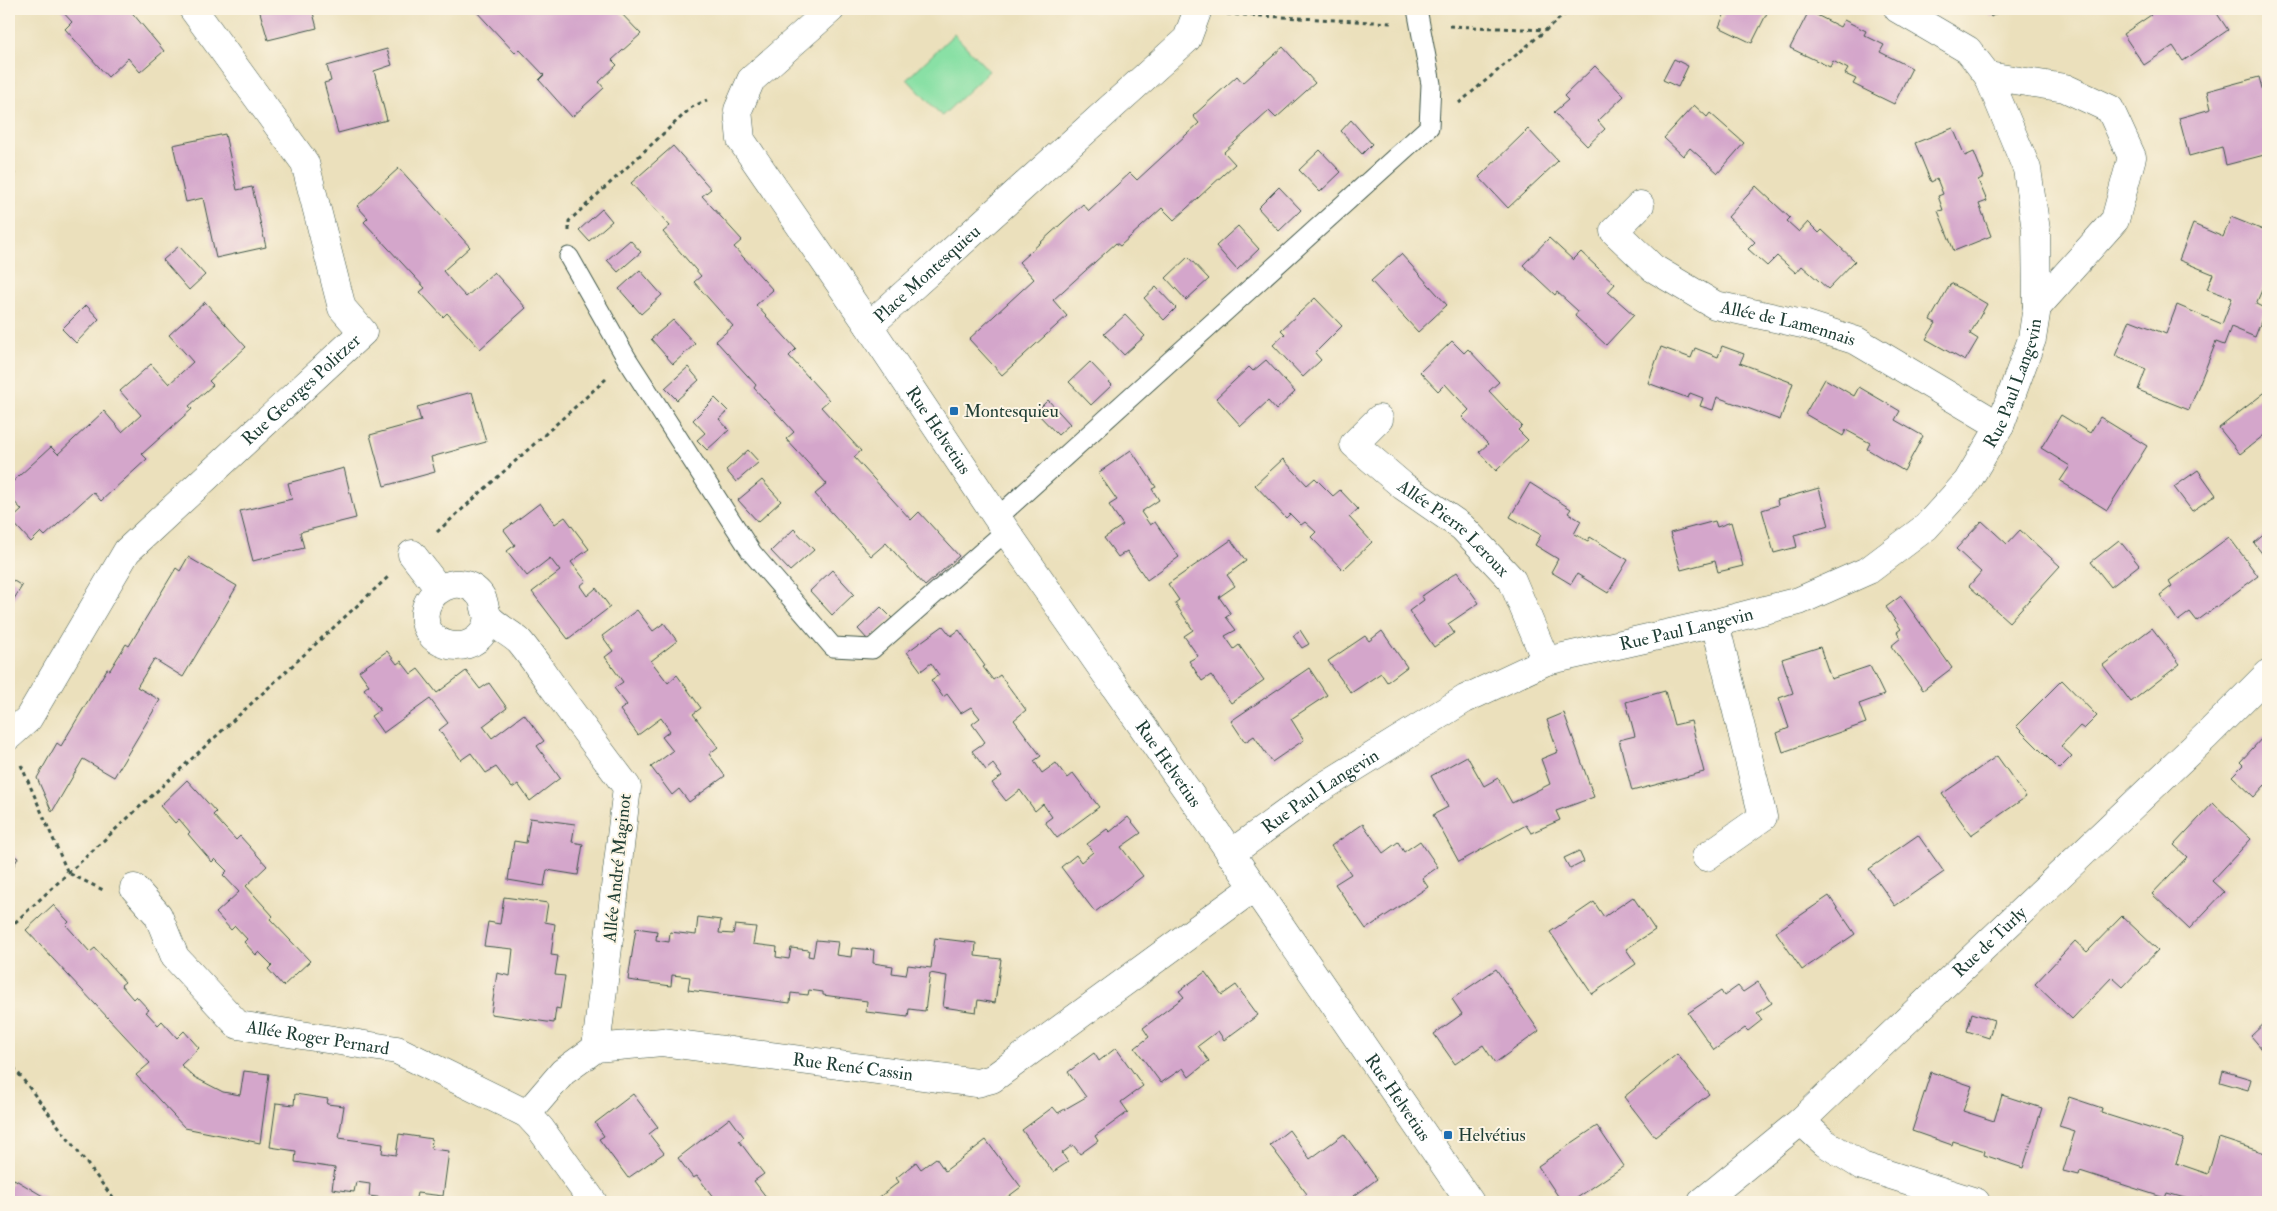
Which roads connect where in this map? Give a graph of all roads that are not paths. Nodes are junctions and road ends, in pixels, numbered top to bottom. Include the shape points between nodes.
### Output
1 (193, 9) edge
2 (831, 9) edge
3 (1903, 10) edge
4 (1196, 11) edge
5 (1418, 17) edge
6 (1988, 76) junction
7 (1640, 205) dead end
8 (569, 257) road end
9 (2038, 307) junction
10 (869, 326) junction
11 (1379, 419) dead end
12 (2000, 426) junction
13 (1002, 524) junction
14 (412, 554) road end
15 (439, 588) junction
16 (488, 617) junction
17 (1715, 623) junction
18 (1546, 661) junction
19 (2268, 674) edge
20 (14, 748) edge
21 (1230, 854) junction
22 (1706, 857) dead end
23 (134, 888) road end
24 (1253, 888) junction
25 (596, 1048) junction
26 (527, 1114) junction
27 (1801, 1121) junction
28 (593, 1202) edge
29 (1470, 1202) edge
30 (1702, 1202) edge
31 (1976, 1202) edge

1 - 20 street, Rue Georges Politzer via 305,163 342,308 363,332 127,551
2 - 10 street, Place Montesquieu via 751,80 738,110 741,140
3 - 6 street, Rue Paul Langevin via 1968,50
4 - 10 street, Place Montesquieu via 1187,39
5 - 13 lane via 1431,84 1429,127
6 - 9 street, Rue Paul Langevin via 2026,169 2036,230
6 - 9 street, Rue Paul Langevin via 2065,88 2110,109 2132,157 2115,220
7 - 12 street, Allée de Lamennais via 1614,230 1653,268 1715,304 1807,325 1857,341
8 - 13 lane via 627,359 752,553 833,646 872,649
9 - 12 street, Rue Paul Langevin via 2032,339
10 - 13 street, Rue Helvetius
11 - 18 street, Allée Pierre Leroux via 1354,444 1403,486 1462,527 1512,580
12 - 17 street, Rue Paul Langevin via 1967,482 1926,527 1869,570 1799,601
13 - 21 street, Rue Helvetius
14 - 15 street
15 - 16 street via 456,584 472,588 485,600
15 - 16 street via 429,599 424,612 426,627 435,639 447,646 461,647 475,642 484,631
16 - 25 street, Allée André Maginot via 518,641 627,787
17 - 18 street, Rue Paul Langevin
17 - 22 street via 1763,817
18 - 21 street, Rue Paul Langevin via 1465,699 1318,790
19 - 27 street, Rue de Turly
21 - 24 street, Rue Helvetius
23 - 26 street, Allée Roger Pernard via 158,915 175,957 238,1025 397,1050
24 - 25 street, Rue René Cassin via 992,1079 977,1082 662,1042
24 - 29 street, Rue Helvetius
25 - 26 street via 563,1072
26 - 28 street
27 - 30 street, Rue de Turly
27 - 31 street via 1825,1143 1862,1166

